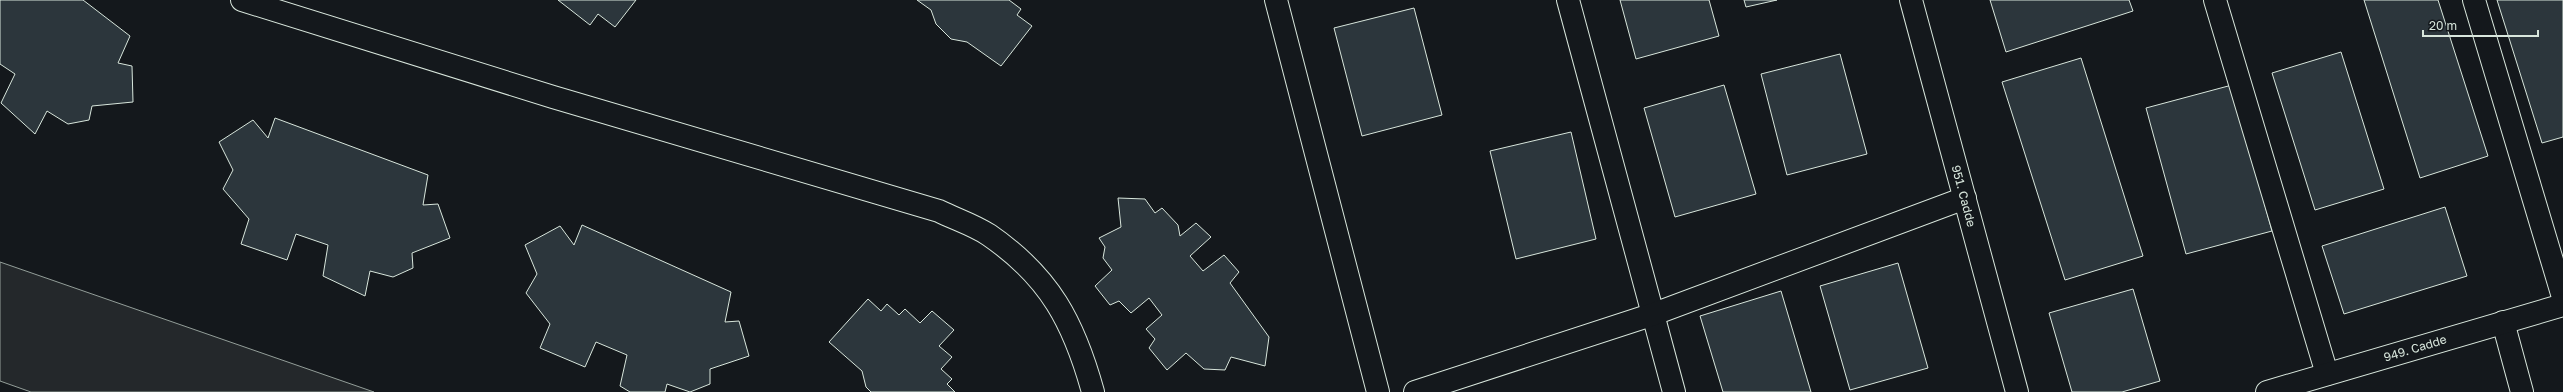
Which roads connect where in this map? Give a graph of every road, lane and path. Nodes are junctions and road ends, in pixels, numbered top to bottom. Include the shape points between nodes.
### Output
1 (242, 0) edge
2 (1276, 0) edge
3 (1568, 0) edge
4 (1911, 0) edge
5 (2216, 0) edge
6 (2474, 0) edge
7 (1965, 198) junction
8 (2563, 297) edge
9 (2563, 305) edge
10 (1654, 314) junction
11 (2503, 322) junction
12 (2327, 374) junction
13 (1094, 392) edge
14 (1378, 392) edge
15 (1415, 392) edge
16 (1674, 392) edge
17 (2017, 392) edge
18 (2267, 392) edge
19 (2522, 392) edge

1 - 13 street via 545,95 939,211 988,234 1024,262 1058,302 1082,349
2 - 14 street
3 - 10 street
4 - 7 street, 951. Cadde
5 - 12 street
6 - 8 street
7 - 10 street
7 - 17 street, 951. Cadde
9 - 11 street, 949. Cadde
10 - 15 street
10 - 16 street
11 - 12 street, 949. Cadde
11 - 19 street
12 - 18 street, 949. Cadde

